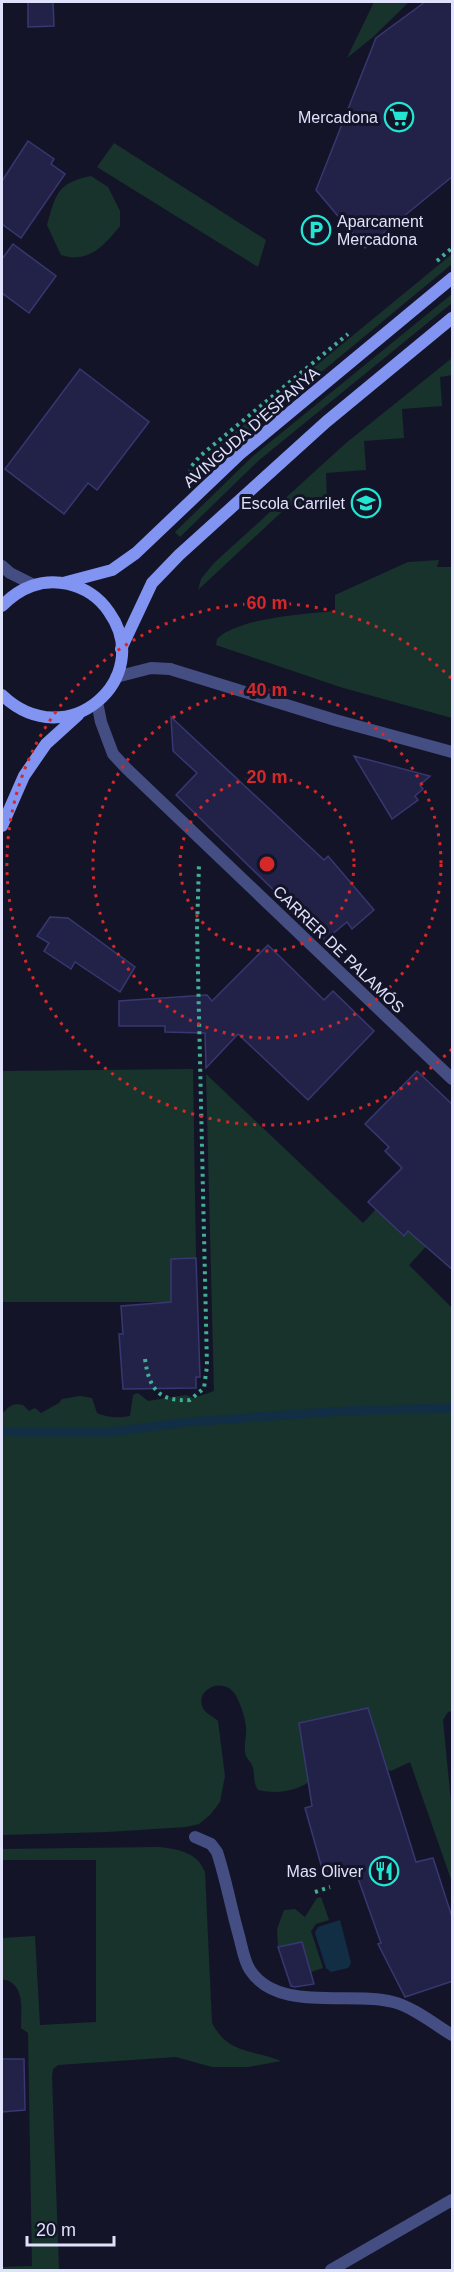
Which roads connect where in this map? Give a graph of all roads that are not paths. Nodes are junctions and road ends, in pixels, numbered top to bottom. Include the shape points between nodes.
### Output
1 (453, 278) edge
2 (453, 318) edge
3 (6, 570) edge
4 (63, 583) junction
5 (34, 585) junction
6 (2, 606) edge
7 (121, 649) junction
8 (116, 677) junction
9 (2, 695) edge
10 (97, 702) junction
11 (79, 714) junction
12 (453, 752) edge
13 (2, 826) edge
14 (453, 1080) edge
15 (195, 1837) dead end
16 (453, 2035) edge
17 (453, 2200) edge
18 (331, 2271) edge

1 - 4 main road, AVINGUDA D'ESPANYA via 240,454 136,553 112,570
2 - 7 main road via 326,422 179,555 152,583
3 - 5 street
4 - 5 main road
4 - 7 main road via 83,589 107,609 117,628
5 - 6 main road via 16,593
7 - 8 main road
8 - 10 main road
8 - 12 street via 151,668 170,669
9 - 11 main road via 17,708 37,717
10 - 11 main road
10 - 14 street, CARRER DE PALAMÓS via 113,754
11 - 13 main road via 46,744 24,776
15 - 16 street via 211,1844 217,1852 243,1953 250,1971 267,1987 305,1997 397,2003
17 - 18 street

